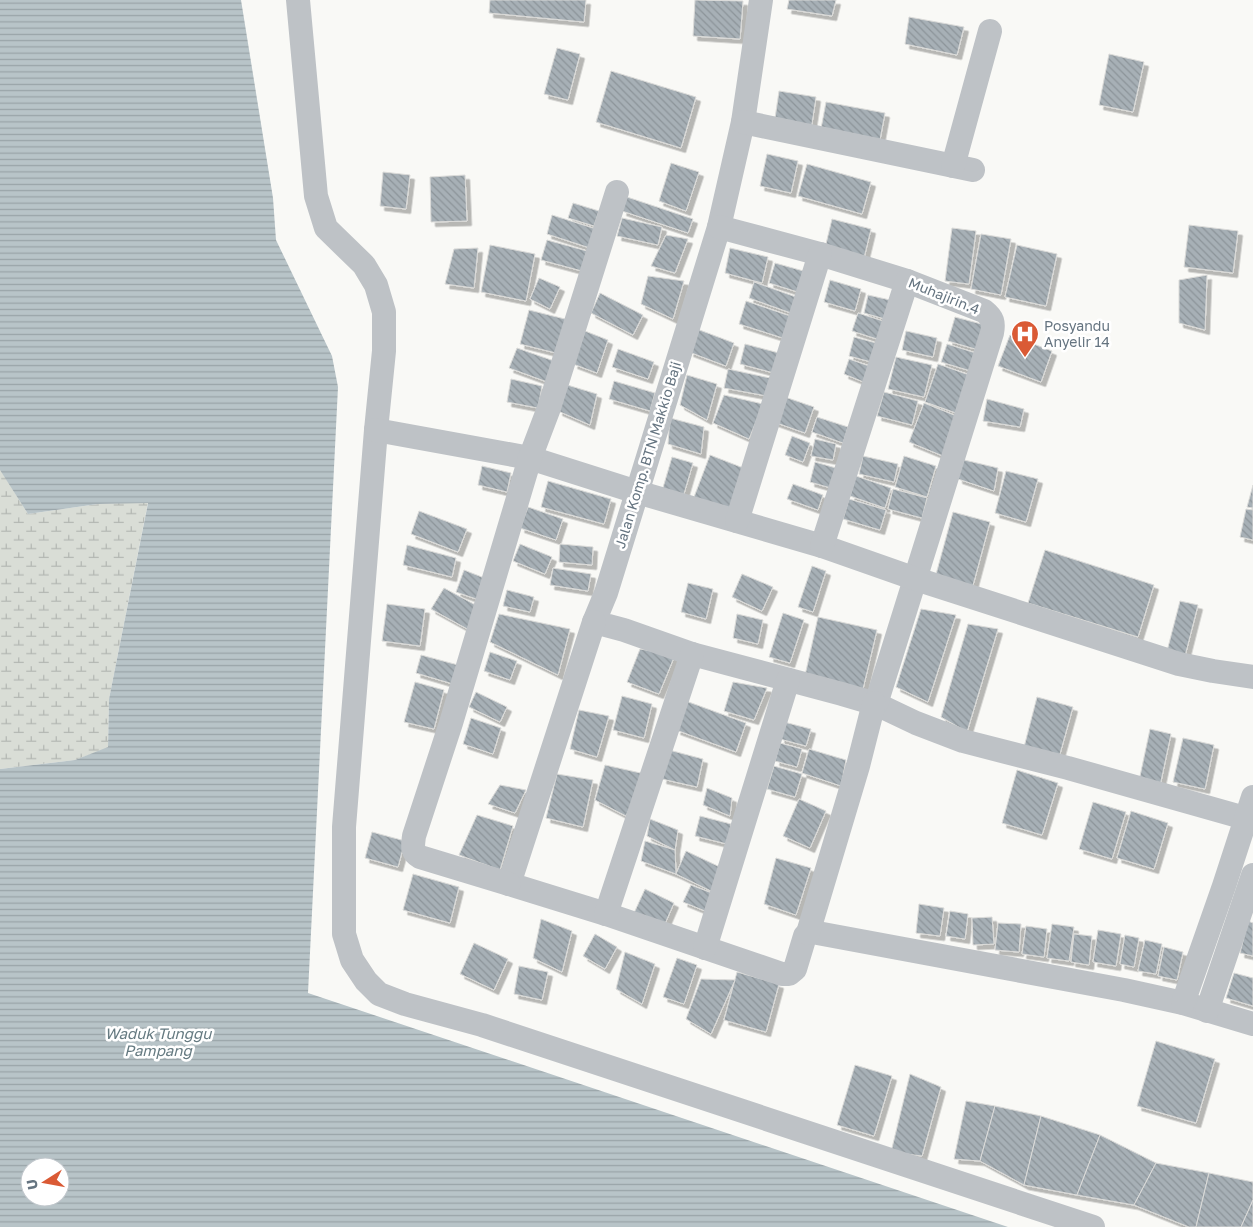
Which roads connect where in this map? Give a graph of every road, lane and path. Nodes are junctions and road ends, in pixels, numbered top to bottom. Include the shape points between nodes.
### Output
1 (298, 0) edge
2 (761, 0) edge
3 (990, 31) dead end
4 (743, 122) junction
5 (617, 192) dead end
6 (719, 227) junction
7 (820, 254) junction
8 (907, 281) junction
9 (376, 430) junction
10 (530, 458) junction
11 (636, 492) junction
12 (737, 521) junction
13 (822, 546) junction
14 (916, 579) junction
15 (594, 622) junction
16 (692, 654) junction
17 (1253, 677) edge
18 (788, 680) junction
19 (875, 704) junction
20 (1249, 807) edge
21 (509, 884) junction
22 (1224, 886) junction
23 (1251, 889) edge
24 (606, 914) junction
25 (808, 933) junction
26 (705, 948) junction
27 (1183, 1004) junction
28 (1207, 1011) junction
29 (1253, 1024) edge
30 (1093, 1227) edge

1 - 9 street via 316,196 326,228 364,265 376,285 384,312 384,351
2 - 4 street, Jalan Komp. BTN Makkio Baji
3 - 4 street via 963,168
4 - 6 street, Jalan Komp. BTN Makkio Baji
5 - 10 street via 549,408
6 - 7 street, Muhajirin.4
6 - 11 street, Jalan Komp. BTN Makkio Baji
7 - 8 street, Muhajirin.4
7 - 12 street
8 - 13 street
8 - 14 street, Muhajirin.4 via 984,311 994,325
9 - 10 street
9 - 30 street via 344,826 344,934 352,960 366,981 380,994 406,1004 491,1028
10 - 11 street
10 - 21 street via 412,846 420,857
11 - 12 street
11 - 15 street, Jalan Komp. BTN Makkio Baji via 606,593
12 - 13 street
13 - 14 street
14 - 17 street via 1178,664
14 - 19 street
15 - 16 street
15 - 21 street, Jalan Komp. BTN Makkio Baji
16 - 18 street
16 - 24 street
18 - 19 street
18 - 26 street
19 - 20 street via 963,741 1068,768
19 - 25 street
20 - 22 street
21 - 24 street
22 - 23 street
22 - 27 street
23 - 28 street
24 - 26 street
25 - 26 street via 795,969 789,974
25 - 27 street via 1066,978
27 - 28 street
28 - 29 street

